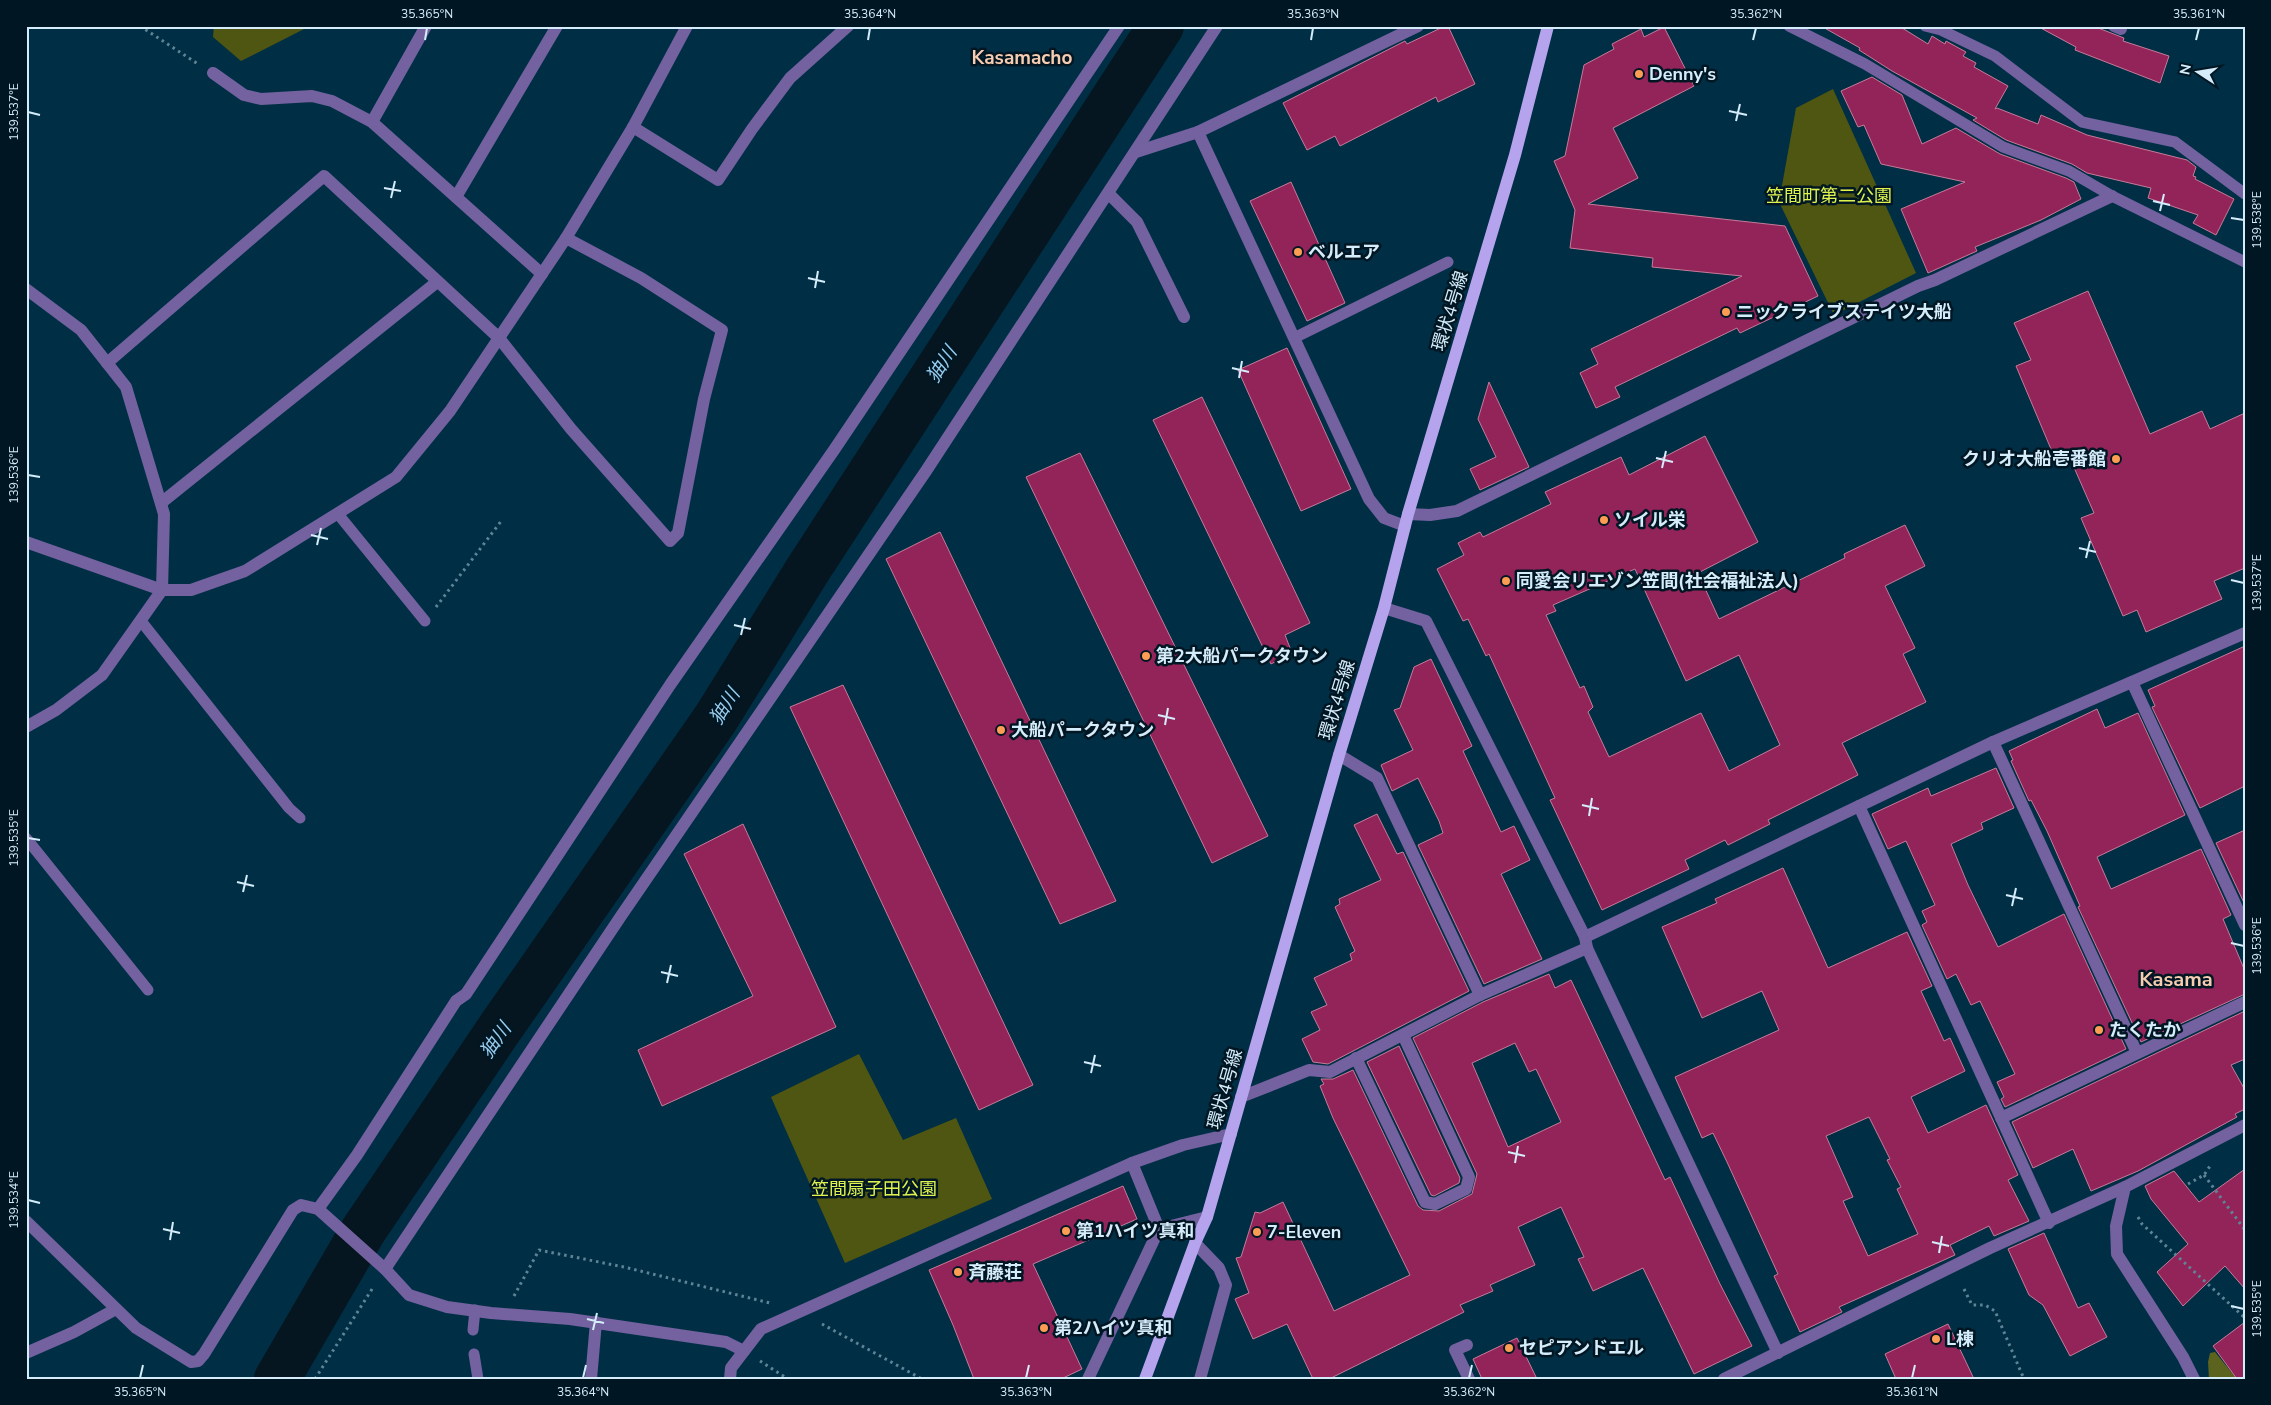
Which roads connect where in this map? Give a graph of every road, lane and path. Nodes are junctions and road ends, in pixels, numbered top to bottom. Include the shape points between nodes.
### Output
1 (140, 26) edge
2 (426, 26) edge
3 (557, 26) edge
4 (687, 26) edge
5 (848, 26) edge
6 (1119, 26) edge
7 (1218, 26) edge
8 (1418, 26) edge
9 (1548, 26) edge
10 (1790, 26) edge
11 (1925, 26) edge
12 (213, 73) joint
13 (372, 122) junction
14 (633, 127) junction
15 (1198, 132) junction
16 (1136, 152) junction
17 (1108, 194) junction
18 (2245, 194) edge
19 (2112, 196) junction
20 (456, 197) junction
21 (566, 238) junction
22 (1448, 262) dead end
23 (2245, 262) edge
24 (542, 274) junction
25 (437, 282) junction
26 (26, 289) edge
27 (1184, 316) dead end
28 (498, 338) junction
29 (1294, 338) junction
30 (107, 363) junction
31 (161, 503) junction
32 (338, 514) junction
33 (502, 520) dead end
34 (1406, 520) junction
35 (26, 542) edge
36 (162, 590) junction
37 (1384, 608) junction
38 (425, 621) joint
39 (141, 622) junction
40 (2245, 633) edge
41 (2132, 682) junction
42 (26, 727) edge
43 (1993, 742) junction
44 (1339, 755) junction
45 (1859, 806) junction
46 (300, 818) dead end
47 (26, 838) edge
48 (2245, 925) edge
49 (1586, 943) junction
50 (148, 990) dead end
51 (1480, 995) junction
52 (2245, 1002) edge
53 (1403, 1034) junction
54 (2137, 1053) junction
55 (1356, 1058) junction
56 (1241, 1097) junction
57 (2001, 1118) junction
58 (2245, 1125) edge
59 (1231, 1134) junction
60 (1132, 1163) junction
61 (2188, 1184) dead end
62 (2125, 1187) junction
63 (319, 1207) junction
64 (1207, 1217) junction
65 (26, 1221) edge
66 (2050, 1223) junction
67 (1159, 1229) junction
68 (2245, 1230) edge
69 (1195, 1242) junction
70 (385, 1269) junction
71 (1964, 1289) dead end
72 (770, 1303) dead end
73 (116, 1309) junction
74 (475, 1310) junction
75 (799, 1312) junction
76 (505, 1314) junction
77 (2245, 1318) edge
78 (596, 1322) junction
79 (473, 1330) dead end
80 (1467, 1344) dead end
81 (744, 1351) junction
82 (26, 1353) edge
83 (1778, 1353) junction
84 (474, 1354) dead end
85 (315, 1379) edge
86 (478, 1379) edge
87 (591, 1379) edge
88 (730, 1379) edge
89 (788, 1379) edge
90 (922, 1379) edge
91 (1088, 1379) edge
92 (1144, 1379) edge
93 (1200, 1379) edge
94 (1469, 1379) edge
95 (1724, 1379) edge
96 (2024, 1379) edge
97 (2194, 1379) edge

1 - 12 path
2 - 13 street
3 - 20 street
4 - 14 street
5 - 14 street via 790,78 718,180
6 - 63 street via 834,450 670,685 466,994 456,1001 357,1156
7 - 16 street
8 - 15 street
9 - 34 main road, 環状4号線 via 1515,155
10 - 19 lane via 1865,64 2003,147 2069,171
11 - 18 lane via 1941,30 1995,56 2082,122 2174,142
12 - 13 street via 244,94 261,99 312,96 332,101
13 - 20 street
14 - 21 street
15 - 16 street
15 - 29 street
16 - 17 street
17 - 27 street via 1137,222
17 - 70 street via 926,471 621,916
19 - 23 lane
19 - 34 street via 1918,286 1456,512
20 - 24 street
21 - 24 street
21 - 28 street via 641,278 722,330 704,399 678,533 670,541 571,429
22 - 29 lane
24 - 28 street
25 - 28 street
25 - 30 street via 324,176
25 - 31 street
26 - 30 street via 81,330
28 - 32 street via 450,411 396,477
29 - 34 street via 1369,499 1384,518
30 - 31 street via 126,386
31 - 36 street via 164,514
32 - 36 street via 245,571 191,590
32 - 38 lane
33 - 38 path
34 - 37 main road, 環状4号線
35 - 36 street
36 - 39 street
37 - 44 main road, 環状4号線
37 - 49 street via 1426,621
39 - 42 street via 102,675 56,710
39 - 46 lane
40 - 41 street
41 - 43 street
41 - 48 street
43 - 45 street
43 - 54 street
44 - 51 street via 1377,778
44 - 56 main road, 環状4号線
45 - 49 street
45 - 57 street
47 - 50 lane
49 - 51 street
49 - 83 street
51 - 53 street
52 - 54 street
53 - 55 street
53 - 55 street via 1469,1177 1466,1189 1435,1204 1425,1202
54 - 57 street
55 - 56 street via 1330,1072 1309,1070
56 - 59 main road, 環状4号線
57 - 66 street
58 - 62 street
59 - 60 street via 1183,1145
59 - 64 main road, 環状4号線
60 - 67 street
60 - 75 street
61 - 68 path via 2204,1175
62 - 66 street
62 - 77 path via 2132,1209 2142,1224
62 - 97 street via 2116,1226 2117,1254
63 - 70 street
63 - 73 street via 301,1205 293,1210 198,1361 186,1359 136,1328
64 - 67 street
64 - 69 main road, 環状4号線
65 - 73 street
66 - 83 street via 1990,1248
67 - 91 street
69 - 92 main road, 環状4号線
69 - 93 street via 1219,1268 1226,1286
70 - 74 street via 409,1295 447,1307
70 - 85 path
71 - 96 path via 1972,1305 1985,1305 1995,1311
72 - 76 path via 539,1250
73 - 82 street
74 - 76 street
74 - 79 lane
75 - 81 street via 761,1330
75 - 90 path
76 - 78 street
78 - 81 street via 726,1342
78 - 87 street
80 - 94 street via 1455,1350
81 - 88 street via 731,1368
81 - 89 path
83 - 95 street
84 - 86 lane

